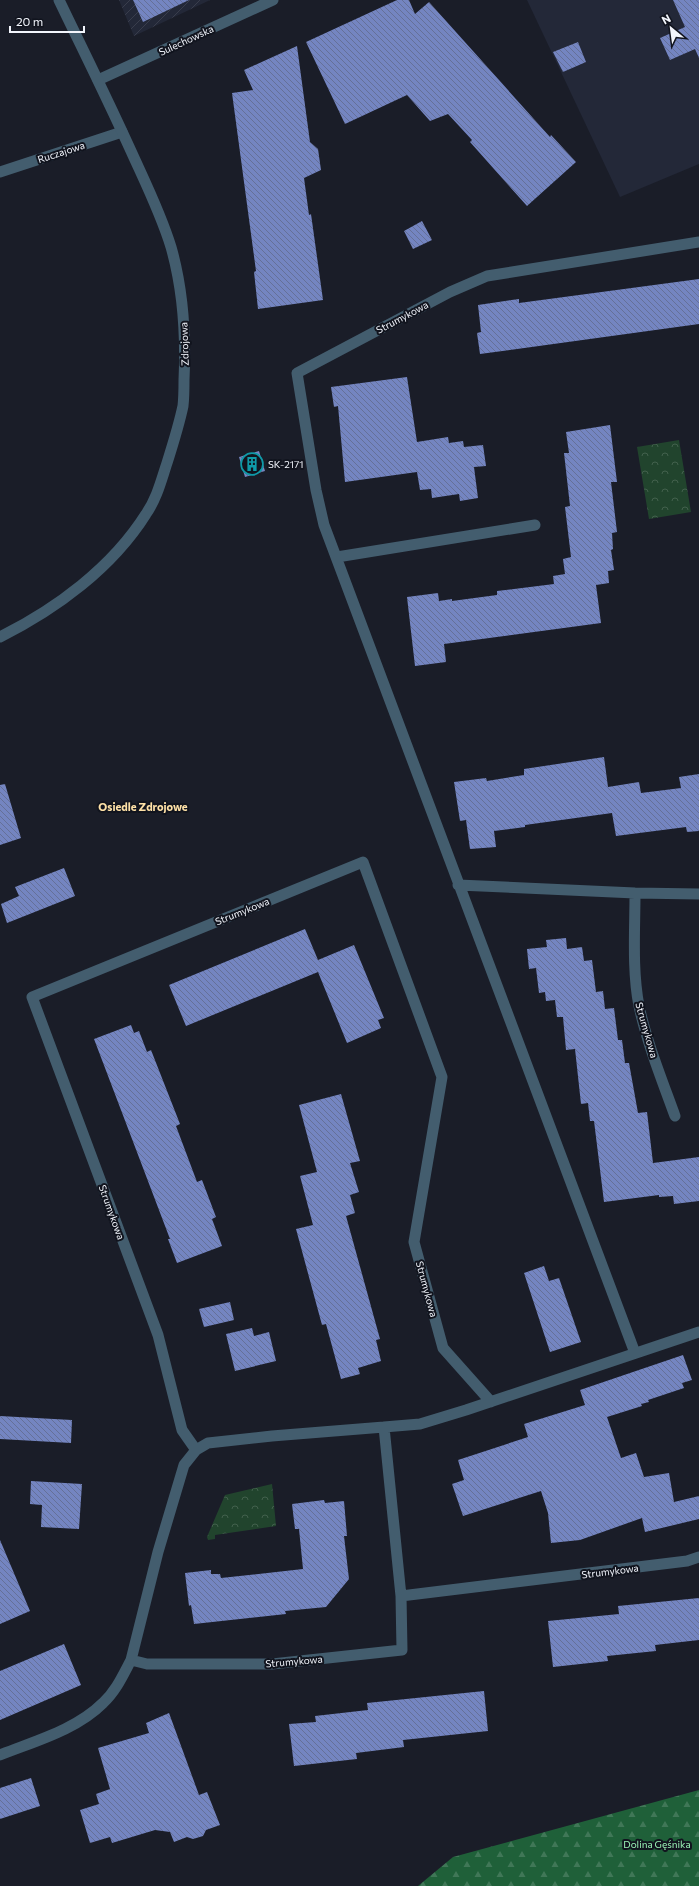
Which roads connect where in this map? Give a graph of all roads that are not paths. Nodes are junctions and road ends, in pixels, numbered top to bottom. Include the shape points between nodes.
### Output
1 (59, 0) edge
2 (273, 0) edge
3 (98, 80) junction
4 (122, 132) junction
5 (0, 172) edge
6 (699, 242) edge
7 (535, 525) dead end
8 (337, 557) junction
9 (0, 637) edge
10 (458, 885) junction
11 (635, 893) junction
12 (699, 894) edge
13 (675, 1116) dead end
14 (699, 1332) edge
15 (635, 1353) junction
16 (491, 1402) junction
17 (384, 1427) junction
18 (196, 1450) junction
19 (699, 1557) edge
20 (401, 1596) junction
21 (131, 1660) junction
22 (0, 1755) edge

1 - 3 street, Zdrojowa
2 - 3 street, Sulechowska
3 - 4 street, Zdrojowa
4 - 5 street, Ruczajowa
4 - 9 street, Zdrojowa via 162,223 176,271 184,325 185,367 183,404 178,425 158,492 147,513 123,546 89,578 50,609
6 - 8 street, Strumykowa via 487,276 450,292 297,373 316,490 324,525
7 - 8 street
8 - 10 street, Strumykowa
10 - 11 street
10 - 15 street, Strumykowa
11 - 12 street
11 - 13 street, Strumykowa via 639,1006
14 - 15 street
15 - 16 street
16 - 17 street via 420,1424
16 - 18 street, Strumykowa via 443,1348 414,1242 442,1077 363,862 32,997 158,1335 182,1430
17 - 18 street via 216,1442 208,1443
17 - 20 street, Strumykowa
18 - 21 street via 184,1465 154,1567
19 - 20 street, Strumykowa via 687,1561
20 - 21 street, Strumykowa via 402,1650 272,1664 147,1664
21 - 22 street via 118,1685 93,1713 79,1722

